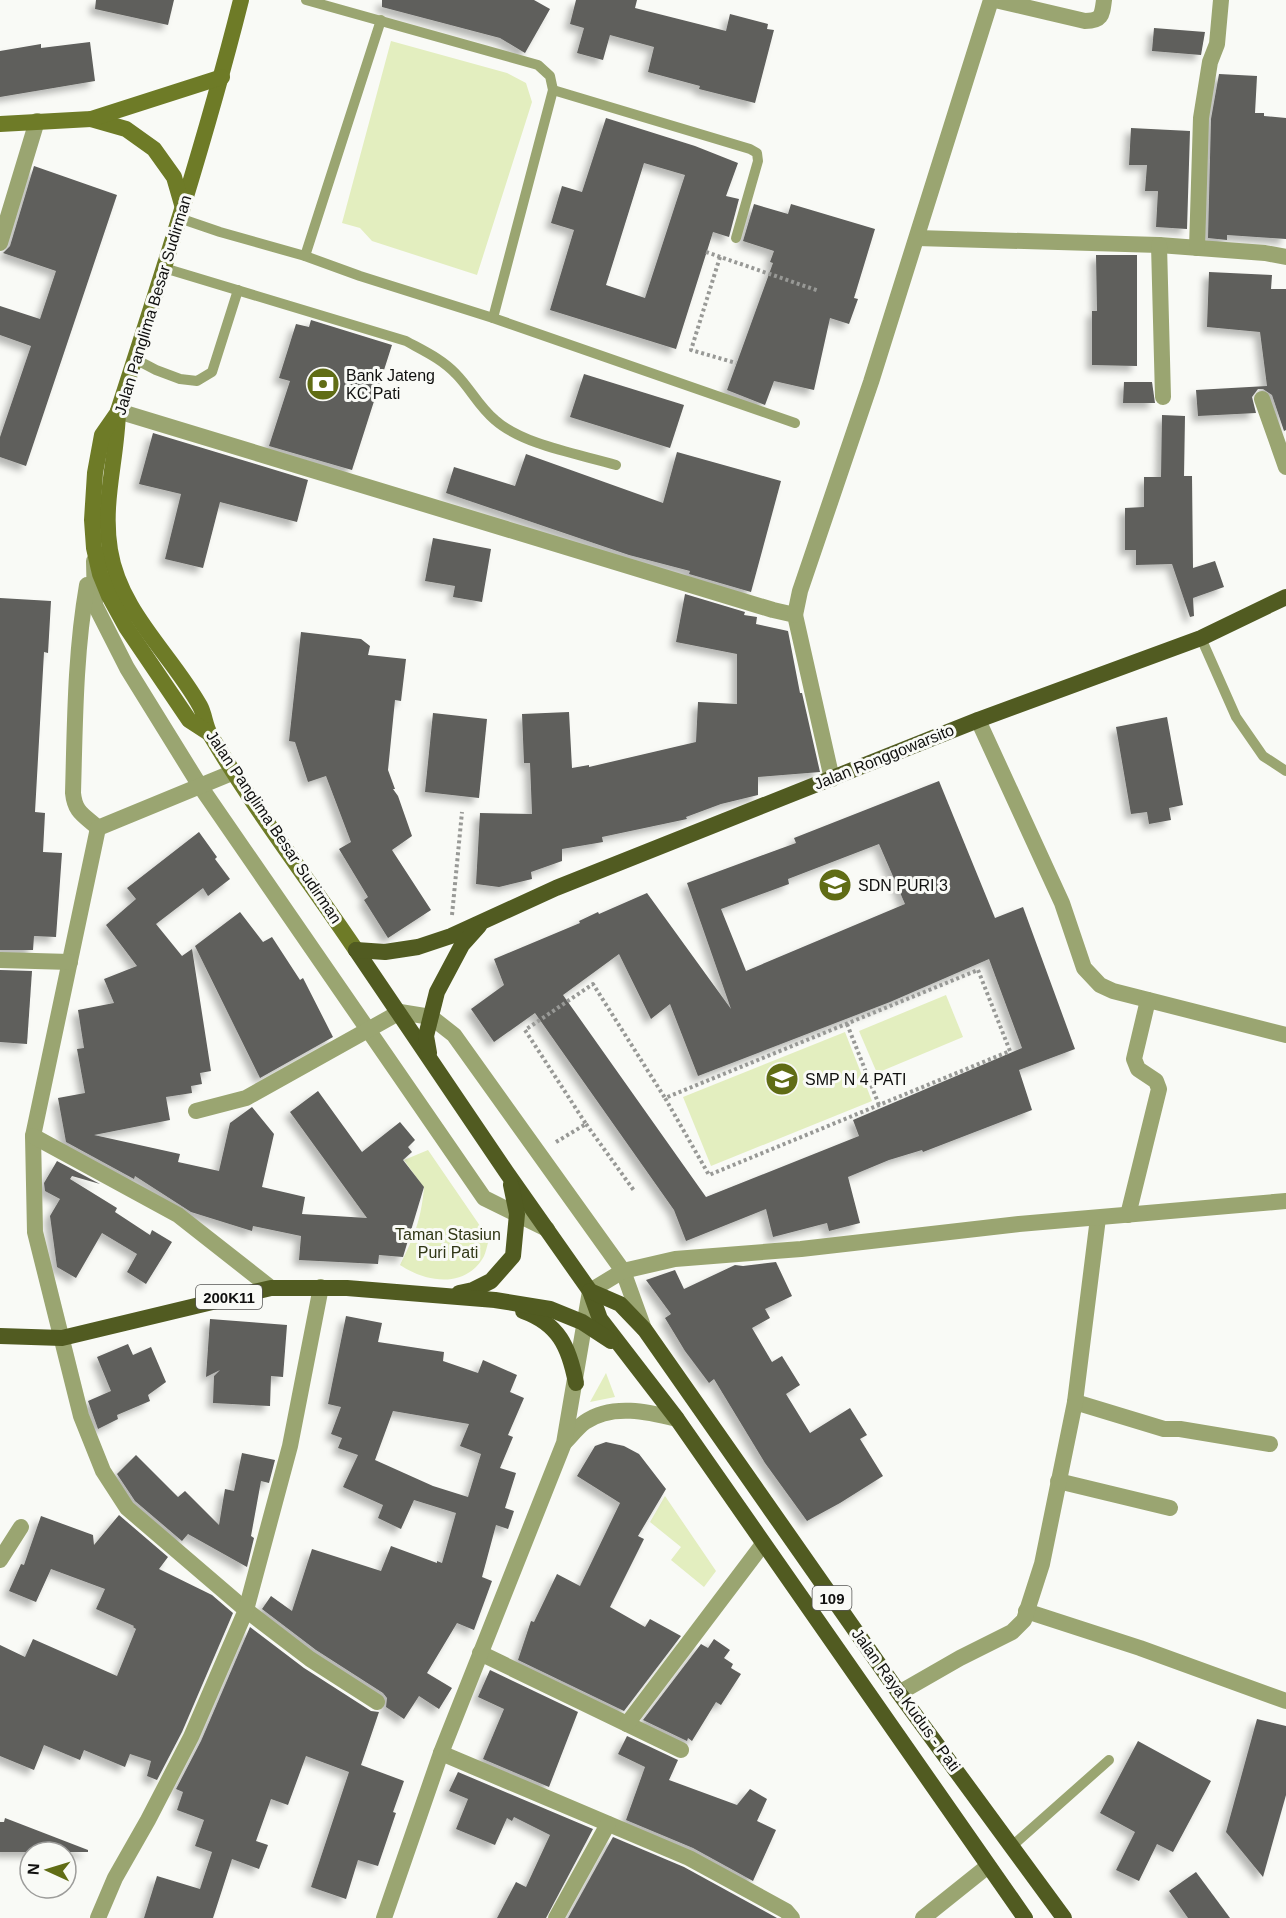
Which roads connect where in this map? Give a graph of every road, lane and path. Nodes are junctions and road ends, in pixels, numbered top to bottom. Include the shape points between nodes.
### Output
1 (241, 0) edge
2 (306, 0) edge
3 (993, 0) edge
4 (1104, 0) edge
5 (1221, 0) edge
6 (381, 20) junction
7 (222, 76) junction
8 (554, 90) junction
9 (91, 118) junction
10 (37, 121) junction
11 (0, 124) edge
12 (181, 213) junction
13 (735, 238) dead end
14 (917, 238) junction
15 (0, 243) edge
16 (1159, 245) junction
17 (1197, 248) junction
18 (706, 252) dead end
19 (305, 256) junction
20 (720, 257) junction
21 (1286, 257) edge
22 (164, 268) junction
23 (238, 290) junction
24 (819, 291) dead end
25 (493, 318) junction
26 (135, 359) junction
27 (736, 363) dead end
28 (1163, 398) dead end
29 (1263, 399) dead end
30 (118, 411) junction
31 (795, 423) dead end
32 (616, 465) dead end
33 (1286, 467) edge
34 (94, 548) junction
35 (1286, 597) edge
36 (795, 615) junction
37 (1201, 638) junction
38 (978, 720) junction
39 (209, 733) junction
40 (1286, 771) edge
41 (234, 772) junction
42 (832, 778) junction
43 (200, 786) junction
44 (462, 813) dead end
45 (98, 828) junction
46 (484, 920) junction
47 (451, 936) junction
48 (356, 950) junction
49 (0, 960) edge
50 (70, 963) junction
51 (1148, 1000) junction
52 (400, 1012) junction
53 (431, 1017) junction
54 (847, 1024) junction
55 (370, 1029) junction
56 (1286, 1035) edge
57 (430, 1058) junction
58 (665, 1098) junction
59 (879, 1105) junction
60 (196, 1111) dead end
61 (586, 1124) junction
62 (33, 1136) junction
63 (538, 1153) junction
64 (507, 1173) junction
65 (635, 1192) dead end
66 (1286, 1201) edge
67 (517, 1214) junction
68 (1128, 1215) junction
69 (1098, 1218) junction
70 (547, 1229) junction
71 (623, 1271) junction
72 (321, 1287) junction
73 (271, 1288) junction
74 (590, 1291) junction
75 (453, 1297) junction
76 (495, 1300) junction
77 (585, 1324) junction
78 (645, 1330) junction
79 (0, 1336) edge
80 (62, 1338) junction
81 (620, 1347) junction
82 (576, 1383) junction
83 (1075, 1402) junction
84 (677, 1419) junction
85 (564, 1443) junction
86 (1270, 1444) dead end
87 (1058, 1481) junction
88 (1170, 1508) dead end
89 (21, 1527) dead end
90 (763, 1544) junction
91 (0, 1560) edge
92 (246, 1610) junction
93 (1026, 1611) junction
94 (480, 1653) junction
95 (898, 1693) junction
96 (1286, 1701) edge
97 (377, 1702) dead end
98 (627, 1724) junction
99 (681, 1750) dead end
100 (441, 1753) junction
101 (1109, 1760) dead end
102 (608, 1824) junction
103 (1012, 1846) junction
104 (988, 1866) junction
105 (98, 1918) edge
106 (384, 1918) edge
107 (556, 1918) edge
108 (792, 1918) edge
109 (923, 1918) edge
110 (1025, 1918) edge
111 (1064, 1918) edge

1 - 7 main road, Jalan Panglima Besar Sudirman
2 - 6 lane
3 - 4 street via 1085,21 1099,18
3 - 14 street
5 - 17 street via 1217,44 1210,62 1202,118
6 - 8 lane via 538,65 550,76
6 - 19 lane
7 - 9 main road
7 - 12 main road, Jalan Panglima Besar Sudirman
8 - 13 lane via 757,153
8 - 25 lane
9 - 10 main road
9 - 12 main road via 126,129 154,149 174,177
10 - 11 main road
10 - 15 street
12 - 19 lane via 220,232
12 - 22 main road, Jalan Panglima Besar Sudirman
14 - 16 street
14 - 36 street
16 - 17 street
16 - 28 street
17 - 21 street
18 - 20 path
19 - 25 lane
20 - 24 path
20 - 27 path via 691,350
22 - 23 lane
22 - 26 main road, Jalan Panglima Besar Sudirman
23 - 26 lane via 212,372 197,381 180,379
23 - 32 lane via 406,341 443,361 495,421 530,440
25 - 31 lane
26 - 30 main road, Jalan Panglima Besar Sudirman
29 - 33 street
30 - 34 main road via 102,435 95,473
30 - 36 street
30 - 39 main road, Jalan Panglima Besar Sudirman via 106,520 119,586 201,707
34 - 39 main road via 104,585 126,627 189,720
34 - 43 street via 95,605 127,668
34 - 45 street via 80,627 73,793 79,812
35 - 37 main road, Jalan Ronggowarsito
36 - 42 street
37 - 38 main road, Jalan Ronggowarsito
37 - 40 lane via 1236,717 1263,756
38 - 42 main road, Jalan Ronggowarsito
38 - 51 street via 1062,903 1084,968 1100,985
39 - 41 main road, Jalan Panglima Besar Sudirman
41 - 43 street
41 - 48 main road, Jalan Panglima Besar Sudirman
42 - 46 main road, Jalan Ronggowarsito
43 - 45 street
43 - 55 street
44 - 47 path
45 - 50 street
46 - 47 main road, Jalan Ronggowarsito
46 - 53 main road via 462,945 437,992
47 - 48 main road, Jalan Ronggowarsito via 385,952
48 - 52 main road, Jalan Panglima Besar Sudirman
49 - 50 street
50 - 62 street
51 - 56 street
51 - 68 street via 1134,1059 1137,1069 1156,1081 1158,1089
52 - 53 street
52 - 55 street
52 - 57 main road, Jalan Panglima Besar Sudirman
53 - 57 main road via 426,1036
53 - 63 street via 454,1035
54 - 58 path
54 - 59 path
54 - 59 path via 978,970 1010,1051
55 - 60 street via 246,1098
55 - 67 street via 484,1198
57 - 64 main road, Jalan Panglima Besar Sudirman
58 - 59 path via 709,1175
58 - 61 path via 593,984 525,1030
61 - 63 path
61 - 65 path
62 - 73 street via 178,1215
62 - 80 street via 35,1232
63 - 71 street
64 - 67 main road
64 - 70 main road, Jalan Panglima Besar Sudirman
66 - 68 street
67 - 70 street
67 - 75 main road via 513,1256 491,1281
68 - 69 street
69 - 71 street via 675,1259
69 - 83 street
70 - 74 main road, Jalan Panglima Besar Sudirman
71 - 74 street
71 - 78 street
72 - 73 main road, 200K11
72 - 75 main road, 200K11
72 - 92 street via 290,1446
73 - 80 main road, 200K11
74 - 77 street
74 - 78 main road, Jalan Raya Kudus - Pati / 109 via 620,1304
74 - 81 main road, Jalan Panglima Besar Sudirman via 600,1319
75 - 76 main road
76 - 77 main road via 550,1309
76 - 82 main road via 548,1324 567,1347
77 - 81 main road
77 - 82 street
78 - 95 main road, Jalan Raya Kudus - Pati / 109
79 - 80 main road, 200K11
80 - 92 street via 81,1416 103,1471 127,1508
81 - 84 main road, Jalan Raya Kudus - Pati / 109
82 - 85 street
83 - 86 street via 1164,1429
83 - 87 street
84 - 85 street via 645,1412 599,1415 585,1422
84 - 90 main road, Jalan Raya Kudus - Pati / 109
85 - 94 street
87 - 88 street
87 - 93 street via 1042,1564
89 - 91 street
90 - 98 street
90 - 104 main road, Jalan Raya Kudus - Pati / 109
92 - 97 street via 310,1659
92 - 105 street via 191,1737 115,1878
93 - 95 street via 1024,1620 1012,1632
93 - 96 street
94 - 98 street
94 - 100 street
95 - 103 main road, Jalan Raya Kudus - Pati / 109
98 - 99 street
100 - 102 street
100 - 106 street
101 - 103 lane
102 - 107 street
102 - 108 street via 689,1858 786,1911
103 - 111 main road, Jalan Raya Kudus - Pati / 109
104 - 109 street
104 - 110 main road, Jalan Raya Kudus - Pati / 109

